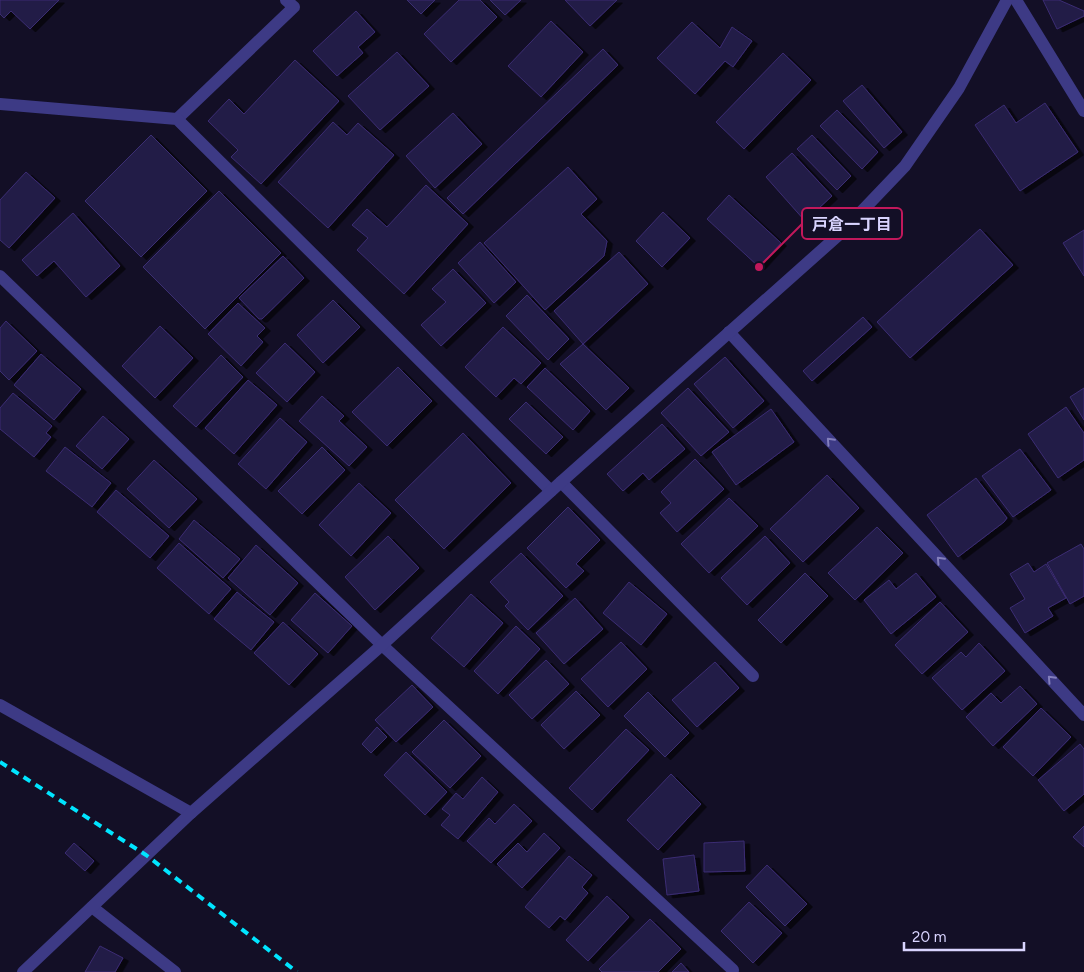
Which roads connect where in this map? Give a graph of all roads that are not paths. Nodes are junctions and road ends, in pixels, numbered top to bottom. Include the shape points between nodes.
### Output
1 (286, 0) edge
2 (1007, 0) edge
3 (1016, 0) edge
4 (0, 104) edge
5 (1084, 111) edge
6 (177, 119) junction
7 (0, 276) edge
8 (729, 332) junction
9 (556, 486) junction
10 (382, 645) junction
11 (754, 676) dead end
12 (0, 705) edge
13 (1084, 714) edge
14 (191, 813) junction
15 (92, 907) junction
16 (733, 970) dead end
17 (23, 972) edge
18 (175, 972) edge

1 - 6 street via 294,7
2 - 8 street via 959,88 905,166 842,232
3 - 5 street
4 - 6 street
6 - 9 street
7 - 10 street
8 - 9 street
13 -> 8 street
9 - 10 street
9 - 11 street
10 - 14 street
10 - 16 street
12 - 14 street
14 - 15 street
15 - 17 street
15 - 18 street

